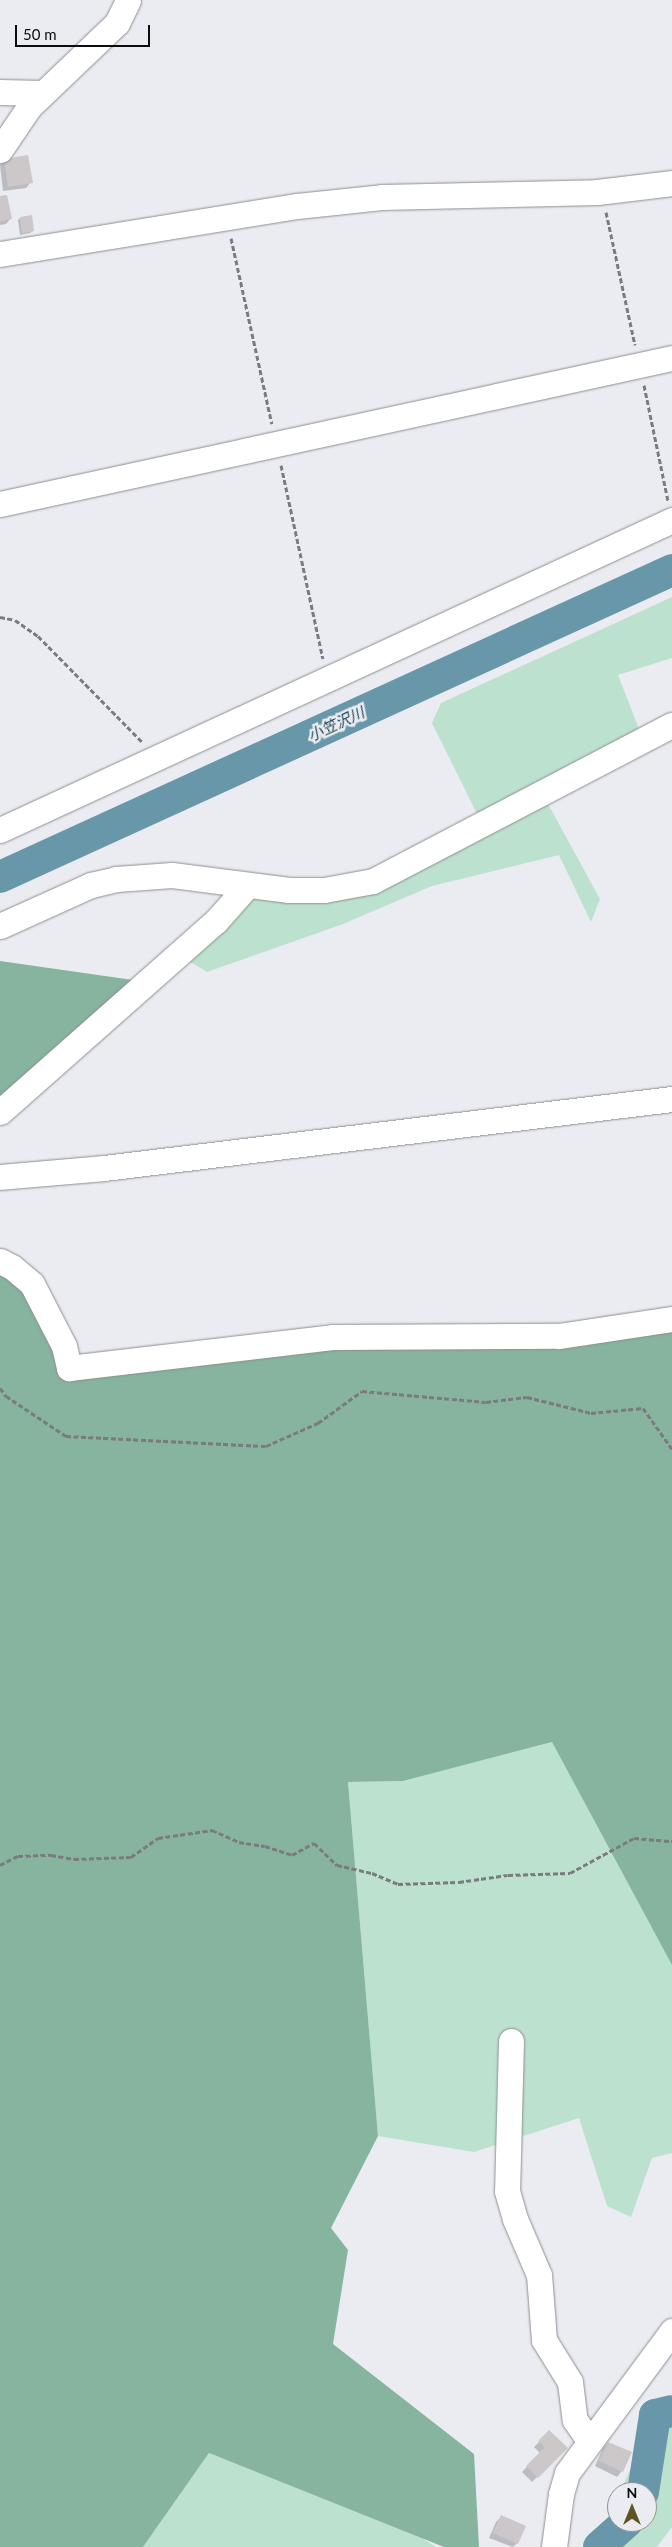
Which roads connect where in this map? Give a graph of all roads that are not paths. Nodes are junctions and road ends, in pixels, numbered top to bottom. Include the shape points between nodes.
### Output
1 (128, 0) edge
2 (0, 92) edge
3 (43, 93) junction
4 (0, 150) edge
5 (672, 183) edge
6 (0, 254) edge
7 (672, 358) edge
8 (0, 504) edge
9 (672, 520) edge
10 (672, 725) edge
11 (0, 830) edge
12 (248, 885) junction
13 (0, 926) edge
14 (672, 1099) edge
15 (0, 1112) edge
16 (0, 1177) edge
17 (0, 1261) edge
18 (672, 1319) edge
19 (511, 2041) dead end
20 (672, 2331) edge
21 (589, 2441) junction
22 (554, 2547) edge

1 - 3 street via 117,23
2 - 3 street
3 - 4 street via 29,107
5 - 6 street via 597,192 382,197 297,206
7 - 8 street
9 - 11 street
10 - 12 street via 372,881 324,890
12 - 13 street via 172,875 116,879 91,885
12 - 15 street via 216,921
14 - 16 street via 104,1168
17 - 18 street via 32,1284 64,1346 69,1368 332,1338 559,1336
19 - 21 street via 507,2191 539,2275 544,2340 570,2382 575,2420
20 - 21 street
21 - 22 street via 567,2473

